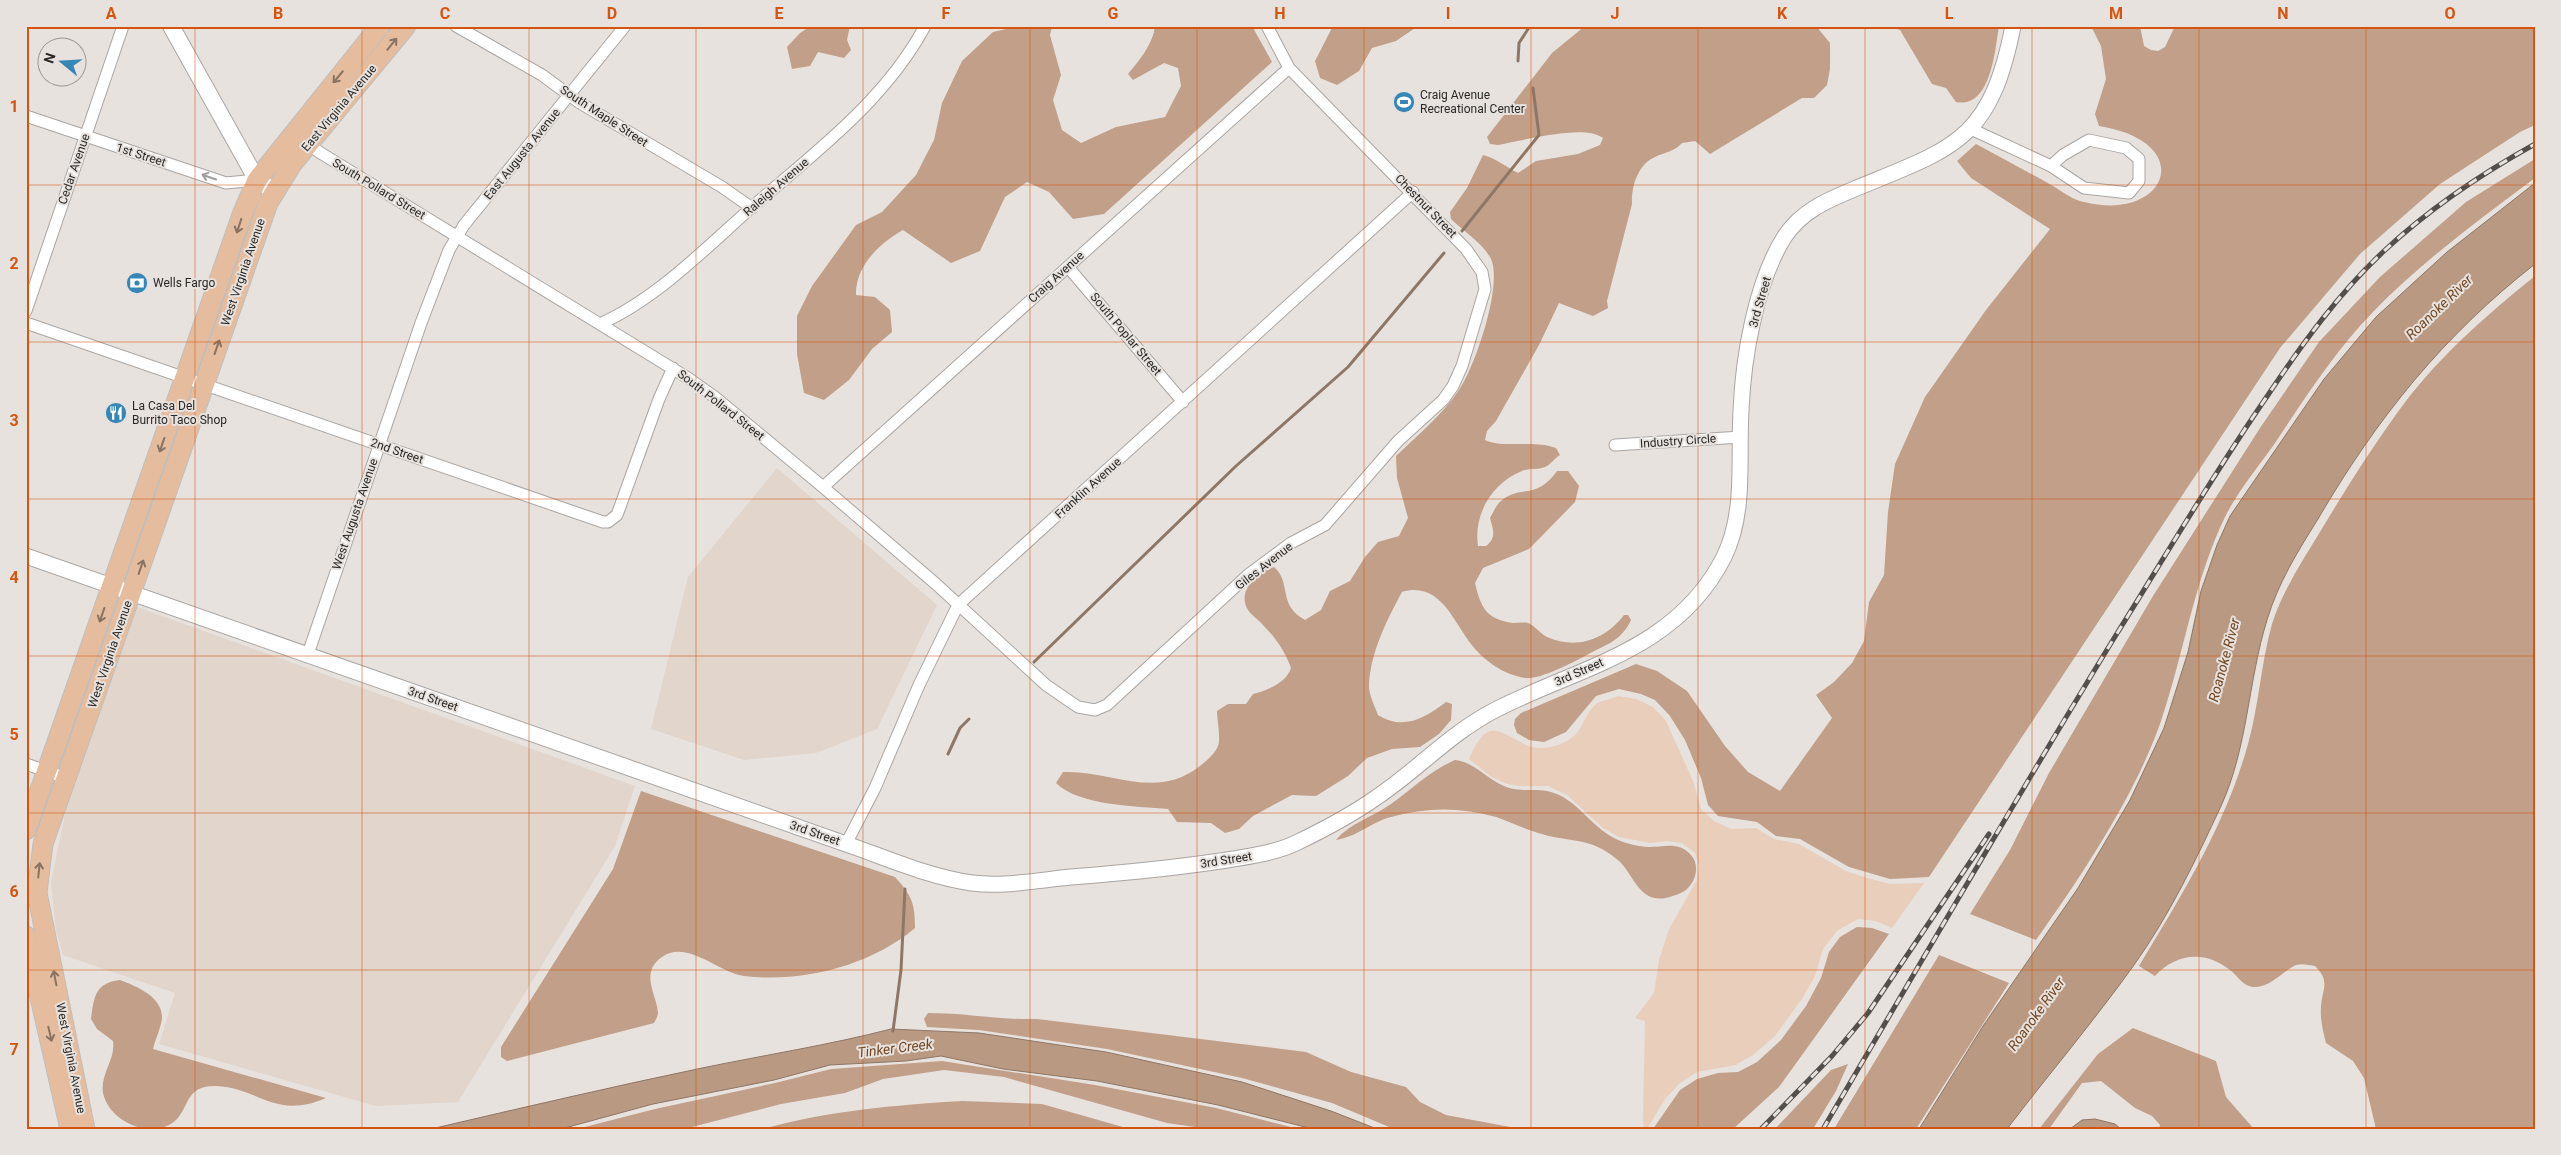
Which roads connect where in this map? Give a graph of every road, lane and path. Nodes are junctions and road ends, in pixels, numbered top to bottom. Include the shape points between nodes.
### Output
1 (123, 26) edge
2 (171, 26) edge
3 (380, 26) edge
4 (406, 26) edge
5 (456, 26) edge
6 (625, 26) edge
7 (925, 26) edge
8 (1268, 26) edge
9 (2013, 26) edge
10 (1289, 68) junction
11 (570, 94) junction
12 (26, 116) edge
13 (1971, 129) junction
14 (294, 131) junction
15 (85, 137) junction
16 (309, 145) junction
17 (2051, 166) junction
18 (257, 180) junction
19 (274, 191) junction
20 (1413, 192) junction
21 (752, 208) junction
22 (457, 235) junction
23 (1068, 267) junction
24 (26, 311) edge
25 (26, 323) edge
26 (602, 323) junction
27 (673, 368) junction
28 (186, 378) junction
29 (204, 384) junction
30 (1183, 402) junction
31 (1430, 411) joint
32 (1740, 437) junction
33 (379, 445) junction
34 (1614, 445) dead end
35 (824, 487) junction
36 (26, 556) edge
37 (112, 586) junction
38 (131, 593) junction
39 (958, 605) junction
40 (308, 654) junction
41 (1088, 710) joint
42 (26, 764) edge
43 (47, 772) junction
44 (66, 778) junction
45 (26, 830) edge
46 (846, 844) junction
47 (26, 936) edge
48 (70, 1129) edge
49 (85, 1129) edge

1 - 15 street, Cedar Avenue
2 - 18 main road
3 -> 14 main road, East Virginia Avenue
16 -> 4 main road, East Virginia Avenue
5 - 11 street, South Maple Street
6 - 11 street, East Augusta Avenue
7 - 21 street, Raleigh Avenue via 912,50 883,87
8 - 10 street, Chestnut Street
9 - 13 street, 3rd Street via 1999,84
10 - 20 street, Chestnut Street
10 - 23 street, Craig Avenue
11 - 21 street, South Maple Street
11 - 22 street, East Augusta Avenue
12 - 15 street, 1st Street
13 - 17 street
13 - 32 street, 3rd Street via 1932,157 1818,205 1787,233 1770,269 1751,335
14 - 16 street, South Pollard Street
14 - 18 main road, East Virginia Avenue
18 -> 15 street, 1st Street via 226,183
15 - 24 street, Cedar Avenue
16 - 19 main road, East Virginia Avenue
16 - 22 street, South Pollard Street
17 - 17 street via 2084,188 2128,193 2139,181 2138,158 2126,148 2089,140
18 - 19 main road
18 -> 28 main road, West Virginia Avenue
29 -> 19 main road, West Virginia Avenue via 254,236
20 - 30 street, Franklin Avenue
20 - 31 street, Chestnut Street via 1473,257 1484,279 1485,289 1460,372 1443,400
21 - 26 street, Raleigh Avenue via 640,301
22 - 26 street, South Pollard Street
22 - 33 street, West Augusta Avenue via 421,323
23 - 30 street, South Poplar Street
23 - 35 street, Craig Avenue
25 - 28 street, 2nd Street
26 - 27 street, South Pollard Street
27 - 33 street, 2nd Street via 617,515 608,522 507,491
27 - 35 street, South Pollard Street via 716,398
28 - 29 street, 2nd Street
28 -> 37 main road, West Virginia Avenue
29 - 33 street, 2nd Street
38 -> 29 main road, West Virginia Avenue
30 - 39 street, Franklin Avenue
31 - 41 street, Giles Avenue via 1398,441 1325,525 1291,543 1248,575 1107,705
32 - 34 street, Industry Circle
32 - 46 street, 3rd Street via 1740,494 1730,541 1702,593 1672,624 1641,644 1472,722 1377,797 1292,845 1268,853 1177,868 982,884 942,876
33 - 40 street, West Augusta Avenue
35 - 39 street, South Pollard Street
36 - 37 street, 3rd Street
37 - 38 street, 3rd Street
37 -> 43 main road, West Virginia Avenue
38 - 40 street, 3rd Street
38 - 44 main road, West Virginia Avenue
39 - 41 street, South Pollard Street via 1046,685 1078,707
39 - 46 street, Franklin Avenue
40 - 46 street, 3rd Street
42 - 43 street
43 - 44 street
43 - 45 main road, West Virginia Avenue
49 -> 44 main road, West Virginia Avenue via 37,893 43,844
47 -> 48 main road, West Virginia Avenue

